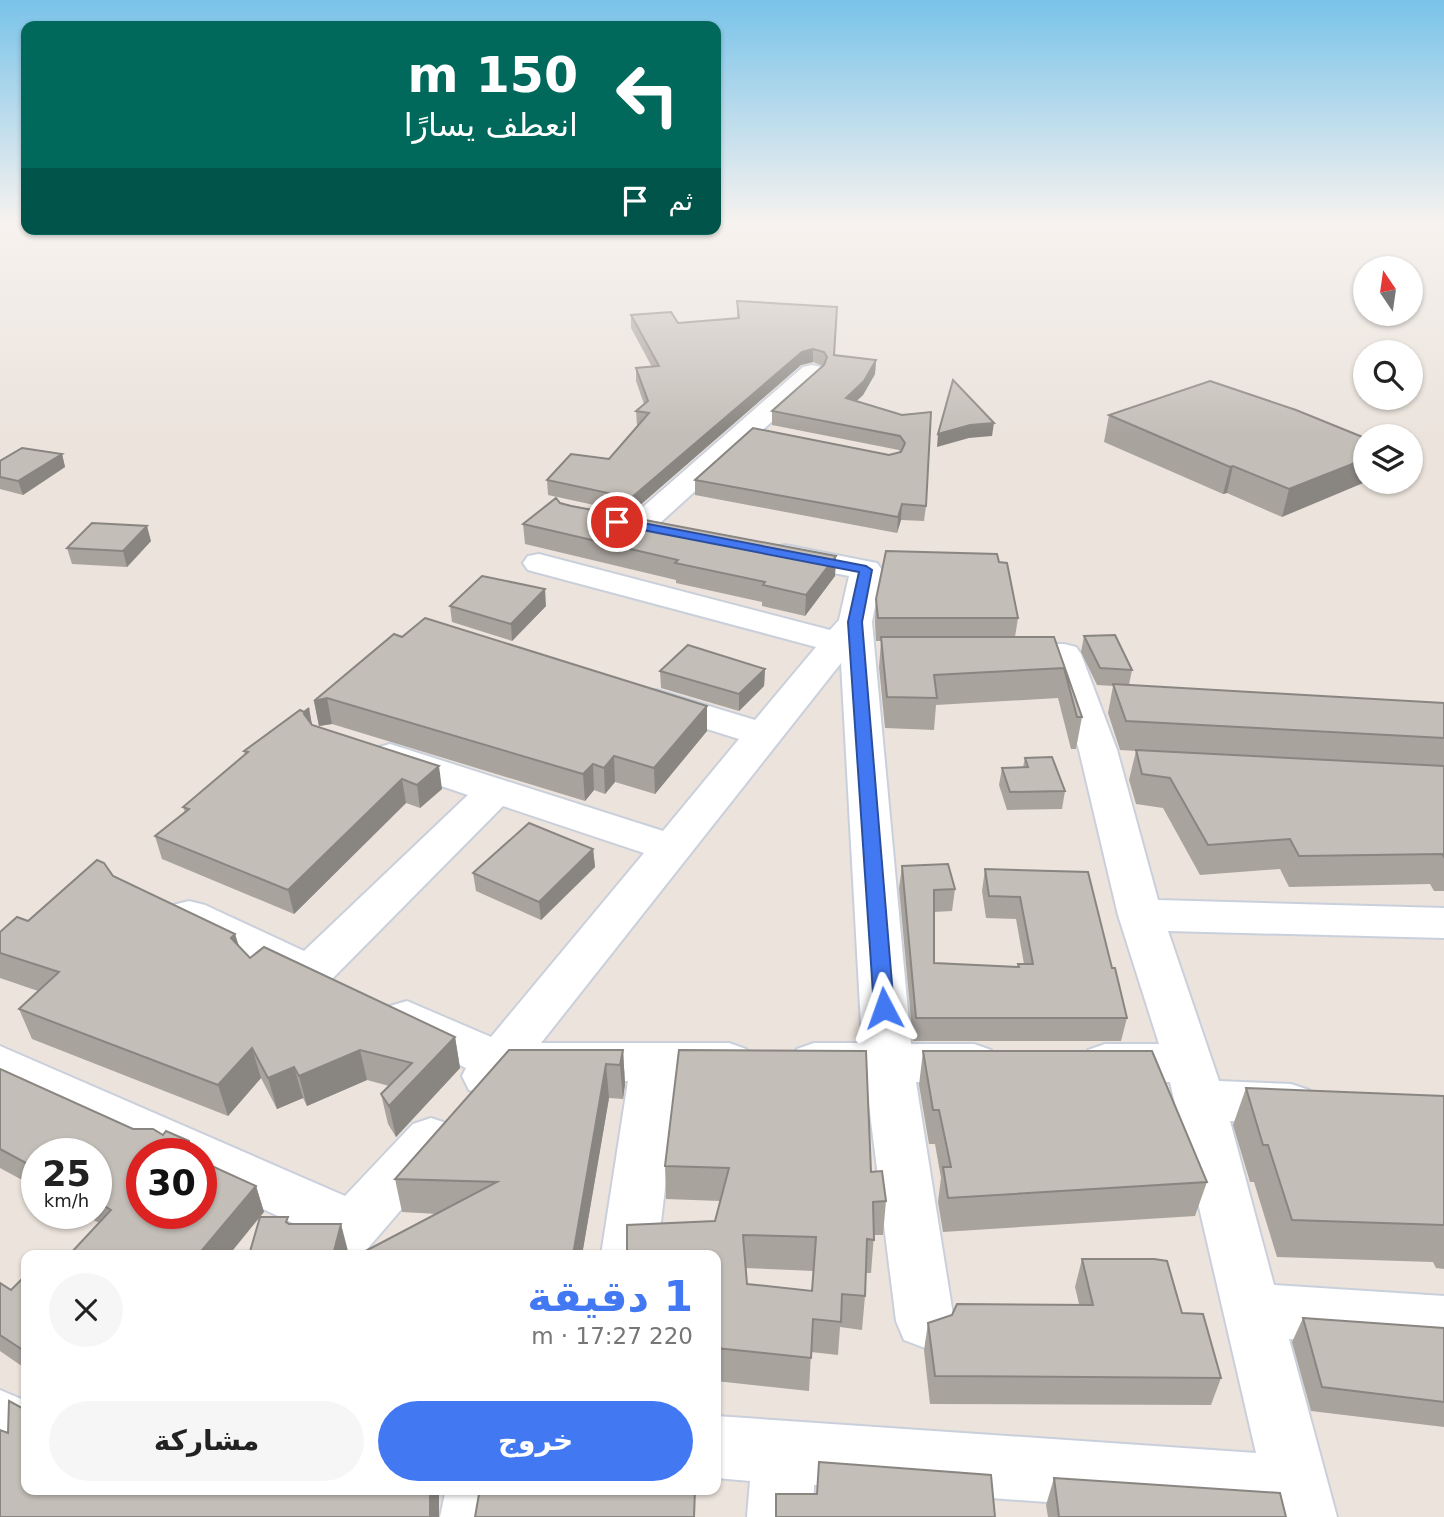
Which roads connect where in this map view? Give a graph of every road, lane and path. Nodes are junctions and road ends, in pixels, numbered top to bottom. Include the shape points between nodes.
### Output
1 (812, 372) edge
2 (679, 534) edge
3 (759, 549) edge
4 (539, 563) dead end
5 (859, 643) junction
6 (981, 654) edge
7 (631, 693) edge
8 (764, 735) junction
9 (356, 745) edge
10 (1104, 764) junction
11 (1145, 766) edge
12 (495, 790) junction
13 (673, 848) junction
14 (151, 899) edge
15 (1140, 915) junction
16 (1444, 923) edge
17 (343, 989) junction
18 (499, 1062) junction
19 (656, 1062) junction
20 (888, 1063) junction
21 (1012, 1063) edge
22 (1067, 1063) edge
23 (0, 1065) edge
24 (1195, 1082) junction
25 (1335, 1106) edge
26 (162, 1138) edge
27 (217, 1166) edge
28 (340, 1240) edge
29 (630, 1250) edge
30 (1252, 1310) junction
31 (925, 1321) dead end
32 (1444, 1323) edge
33 (0, 1420) edge
34 (21, 1433) edge
35 (721, 1447) edge
36 (783, 1452) junction
37 (477, 1495) edge
38 (1300, 1503) edge
39 (473, 1517) edge
40 (780, 1517) edge

1 - 2 street via 759,433 626,524
3 - 5 street via 866,570
4 - 5 street
5 - 8 street
5 - 20 street
6 - 10 street via 1064,654 1097,699
7 - 8 street
8 - 13 street
9 - 12 street
10 - 11 street
10 - 15 street
12 - 13 street
12 - 17 street
13 - 18 street
14 - 17 street
15 - 16 street
15 - 24 street
17 - 18 street
18 - 19 street
18 - 28 street
19 - 20 street
19 - 29 street
20 - 21 street
20 - 31 street
22 - 24 street
23 - 26 street
24 - 25 street
24 - 30 street
27 - 28 street
30 - 32 street
30 - 38 street
33 - 34 street
35 - 36 street
36 - 38 street
36 - 40 street
37 - 39 street

